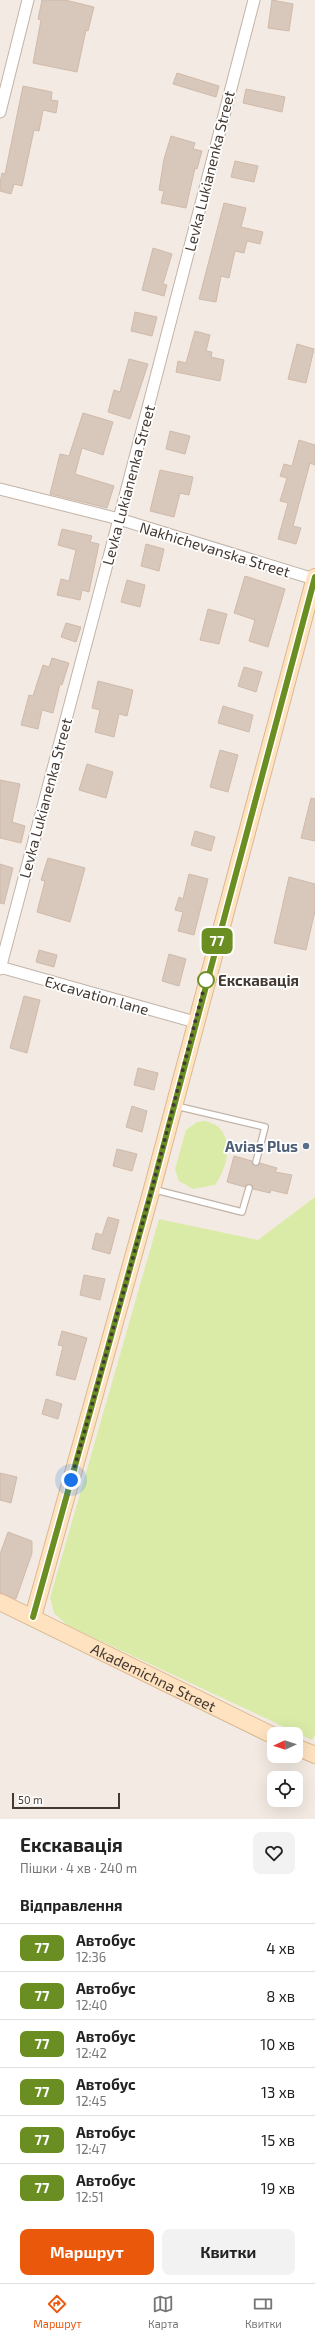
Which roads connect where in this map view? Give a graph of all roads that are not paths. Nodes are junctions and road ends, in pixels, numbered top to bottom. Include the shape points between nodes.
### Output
1 (28, 0) edge
2 (254, 0) edge
3 (0, 112) edge
4 (0, 489) edge
5 (120, 519) junction
6 (315, 578) edge
7 (0, 968) edge
8 (195, 1022) junction
9 (174, 1106) junction
10 (256, 1162) dead end
11 (249, 1188) dead end
12 (152, 1189) junction
13 (0, 1602) edge
14 (33, 1617) junction
15 (267, 1733) edge
16 (303, 1750) edge
17 (315, 1755) edge

1 - 3 street
2 - 5 street, Levka Lukianenka Street
4 - 5 street, Nakhichevanska Street
5 - 6 street, Nakhichevanska Street
5 - 7 street, Levka Lukianenka Street
6 - 8 street
7 - 8 street, Excavation lane
8 - 9 street
9 - 10 lane via 265,1127
9 - 12 street
11 - 12 lane via 242,1212
12 - 14 street
13 - 14 street, Akademichna Street
14 - 15 street, Akademichna Street
16 - 17 street

